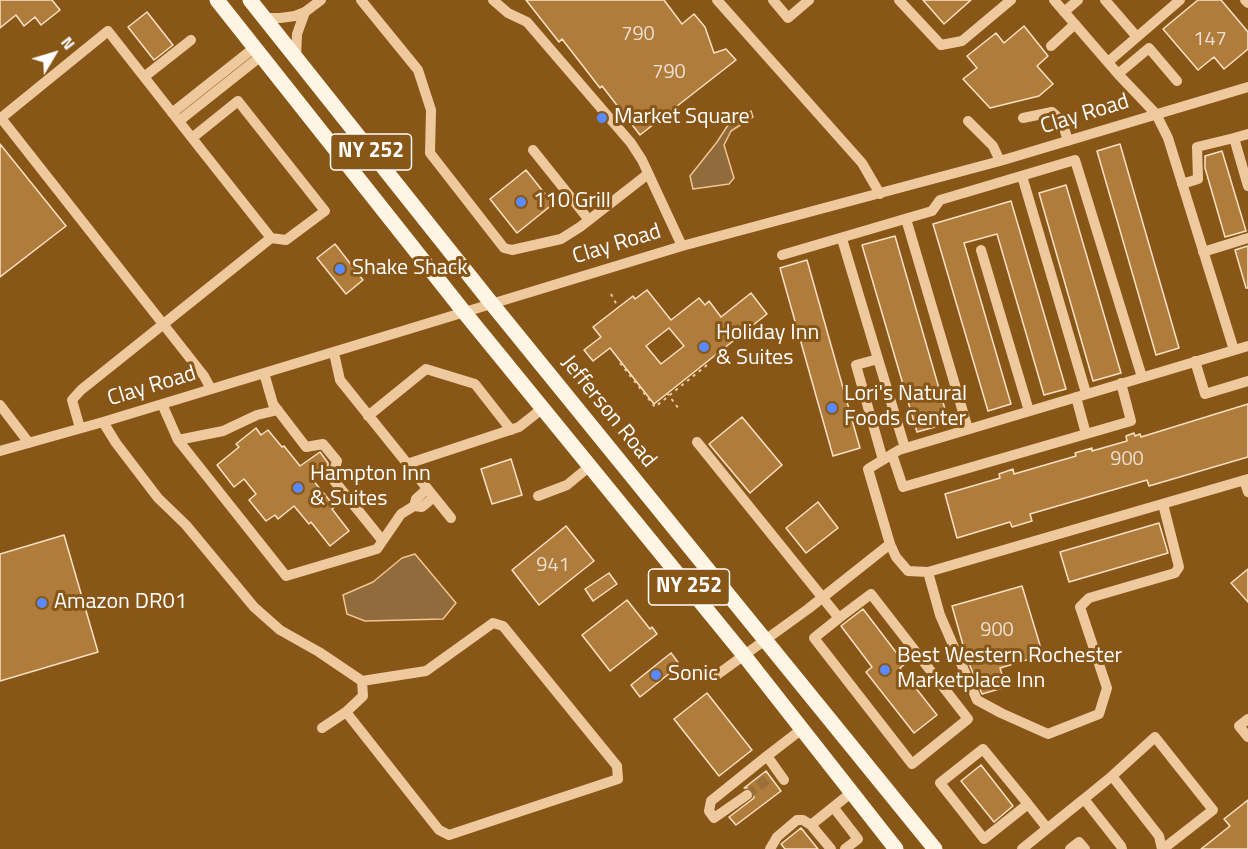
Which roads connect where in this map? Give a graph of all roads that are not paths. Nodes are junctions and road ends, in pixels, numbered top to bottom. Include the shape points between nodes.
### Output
1 (217, 0) edge
2 (250, 0) edge
3 (321, 0) edge
4 (362, 0) edge
5 (493, 0) edge
6 (717, 0) edge
7 (773, 0) edge
8 (809, 0) edge
9 (899, 0) edge
10 (1011, 0) edge
11 (1054, 0) edge
12 (1078, 0) edge
13 (1105, 0) edge
14 (1180, 0) edge
15 (305, 12) junction
16 (1064, 12) junction
17 (264, 18) junction
18 (1075, 24) junction
19 (1137, 37) junction
20 (191, 40) dead end
21 (1051, 46) dead end
22 (257, 52) junction
23 (296, 58) junction
24 (1108, 62) junction
25 (1118, 74) junction
26 (144, 78) junction
27 (1177, 81) dead end
28 (1248, 87) edge
29 (1156, 114) junction
30 (176, 117) junction
31 (1023, 118) dead end
32 (968, 121) dead end
33 (1248, 134) edge
34 (192, 138) junction
35 (1234, 138) junction
36 (1068, 141) junction
37 (533, 150) dead end
38 (1000, 161) junction
39 (648, 174) junction
40 (1022, 176) junction
41 (1182, 184) junction
42 (1248, 186) edge
43 (880, 194) junction
44 (906, 219) junction
45 (589, 220) junction
46 (271, 238) junction
47 (1248, 238) edge
48 (842, 239) junction
49 (682, 246) junction
50 (981, 250) dead end
51 (1203, 252) junction
52 (782, 255) dead end
53 (492, 304) junction
54 (464, 312) junction
55 (164, 325) junction
56 (1248, 346) edge
57 (1234, 350) junction
58 (334, 353) junction
59 (878, 359) junction
60 (1195, 361) junction
61 (264, 373) junction
62 (1142, 377) junction
63 (1248, 381) edge
64 (1121, 383) junction
65 (210, 389) junction
66 (1081, 395) junction
67 (162, 404) junction
68 (0, 405) edge
69 (543, 408) junction
70 (278, 411) junction
71 (1029, 411) junction
72 (368, 416) junction
73 (103, 423) junction
74 (80, 428) junction
75 (968, 429) junction
76 (510, 430) junction
77 (1086, 434) junction
78 (177, 440) junction
79 (697, 442) dead end
80 (29, 443) junction
81 (905, 448) junction
82 (0, 452) edge
83 (887, 457) junction
84 (407, 464) junction
85 (590, 466) junction
86 (1246, 480) edge
87 (1248, 492) edge
88 (430, 493) junction
89 (537, 496) dead end
90 (1163, 504) junction
91 (451, 518) dead end
92 (382, 540) junction
93 (890, 544) junction
94 (928, 572) junction
95 (822, 598) junction
96 (839, 618) junction
97 (765, 639) junction
98 (743, 654) junction
99 (714, 677) dead end
100 (362, 681) junction
101 (346, 712) junction
102 (1248, 719) edge
103 (322, 728) dead end
104 (802, 729) junction
105 (1248, 737) edge
106 (767, 756) junction
107 (1112, 776) junction
108 (784, 780) dead end
109 (852, 792) junction
110 (747, 795) tunnel mouth
111 (1084, 799) junction
112 (1026, 802) junction
113 (834, 808) junction
114 (811, 825) junction
115 (1047, 828) junction
116 (1029, 847) edge
117 (770, 849) edge
118 (831, 849) edge
119 (845, 849) edge
120 (896, 849) edge
121 (935, 849) edge
122 (1070, 849) edge
123 (1085, 849) edge
124 (1122, 849) edge
125 (1163, 849) edge

1 - 22 main road, NY 252
2 - 17 main road, Jefferson Road / NY 252
3 - 15 street
4 - 45 street via 418,70 431,110 430,153 504,248 512,250 561,239
5 - 39 street via 527,22 631,143
6 - 43 street via 862,163
7 - 8 street via 788,18
9 - 10 street via 940,45 962,41
11 - 16 street
12 - 16 street
13 - 19 street
14 - 19 street
15 - 17 street
15 - 23 street via 297,34
16 - 18 street
17 - 23 main road, Jefferson Road / NY 252
18 - 21 street
18 - 24 street
19 - 24 street
20 - 26 street
22 - 30 street
22 - 54 main road, NY 252
23 - 53 main road, Jefferson Road / NY 252
24 - 25 street
25 - 27 street via 1149,48
25 - 29 street
26 - 30 street
26 - 55 street via 108,31 1,118
28 - 29 street, Clay Road
29 - 36 street, Clay Road
29 - 41 street
30 - 34 street
31 - 36 street via 1052,112 1062,121
32 - 38 street via 993,146
33 - 35 street
34 - 46 street
34 - 46 street via 238,101 325,211 286,240
35 - 41 street via 1197,147 1197,178
35 - 42 street
36 - 38 street, Clay Road
37 - 45 street
38 - 43 street, Clay Road
39 - 45 street
39 - 49 street
40 - 44 street via 940,200 932,212
40 - 62 street via 1076,160
40 - 66 street
41 - 51 street
43 - 49 street, Clay Road
44 - 48 street
44 - 75 street
46 - 55 street
47 - 51 street
48 - 52 street
48 - 59 street
49 - 53 street, Clay Road
50 - 71 street
51 - 57 street
53 - 54 street, Clay Road
53 - 97 main road, Jefferson Road / NY 252
54 - 58 street, Clay Road
54 - 69 main road, NY 252
55 - 65 street
55 - 74 street via 72,400
56 - 57 street
57 - 60 street
58 - 61 street, Clay Road
58 - 72 street via 340,380
59 - 81 street
59 - 83 street via 856,365
60 - 62 street
60 - 63 street via 1205,394
61 - 65 street, Clay Road
61 - 70 street
62 - 64 street
64 - 66 street
64 - 77 street via 1131,421
65 - 67 street, Clay Road
66 - 71 street
66 - 77 street
67 - 73 street, Clay Road
67 - 78 street
68 - 80 street
69 - 76 street
69 - 85 main road, NY 252
70 - 78 street via 257,415 223,431
70 - 92 street via 306,447 323,444 336,461 332,478
71 - 75 street
72 - 76 street via 426,369 475,384
72 - 84 street
73 - 74 street, Clay Road
73 - 100 street via 159,498 254,607 280,630
74 - 80 street, Clay Road
75 - 81 street
76 - 84 street
77 - 83 street via 903,487
78 - 92 street via 286,576 370,553
79 - 95 street
80 - 82 street, Clay Road
81 - 83 street
83 - 93 street via 868,469
84 - 88 street
85 - 89 street via 567,485
85 - 98 main road, NY 252
86 - 87 street
86 - 90 street
88 - 91 street
88 - 92 street via 416,499
90 - 94 street
90 - 94 street via 1179,567 1174,573 1089,598 1080,607 1107,688 1099,714 1048,734 976,700 940,615
93 - 94 street via 908,571
93 - 95 street
95 - 96 street
95 - 97 street
96 - 96 street via 871,594 968,719 912,764 814,638
97 - 98 street
97 - 121 main road, Jefferson Road / NY 252
98 - 99 street
98 - 104 main road, NY 252
100 - 101 street via 363,696
100 - 101 street via 426,671 493,623 503,626 617,766 618,779 449,835 439,830
101 - 103 street
102 - 105 street via 1239,726
104 - 106 street
104 - 109 main road, NY 252
106 - 108 street via 774,774
106 - 110 street via 711,801 709,811 714,818
107 - 111 street
107 - 125 street via 1159,836
107 - 125 street via 1155,737 1213,810
109 - 113 street
109 - 120 main road, NY 252
111 - 115 street
111 - 124 street
112 - 112 street via 983,748 940,783 984,839
112 - 115 street
113 - 114 street
113 - 119 street via 858,839
114 - 117 street via 797,820 777,837
114 - 118 street
115 - 116 street
122 - 123 street via 1079,842

